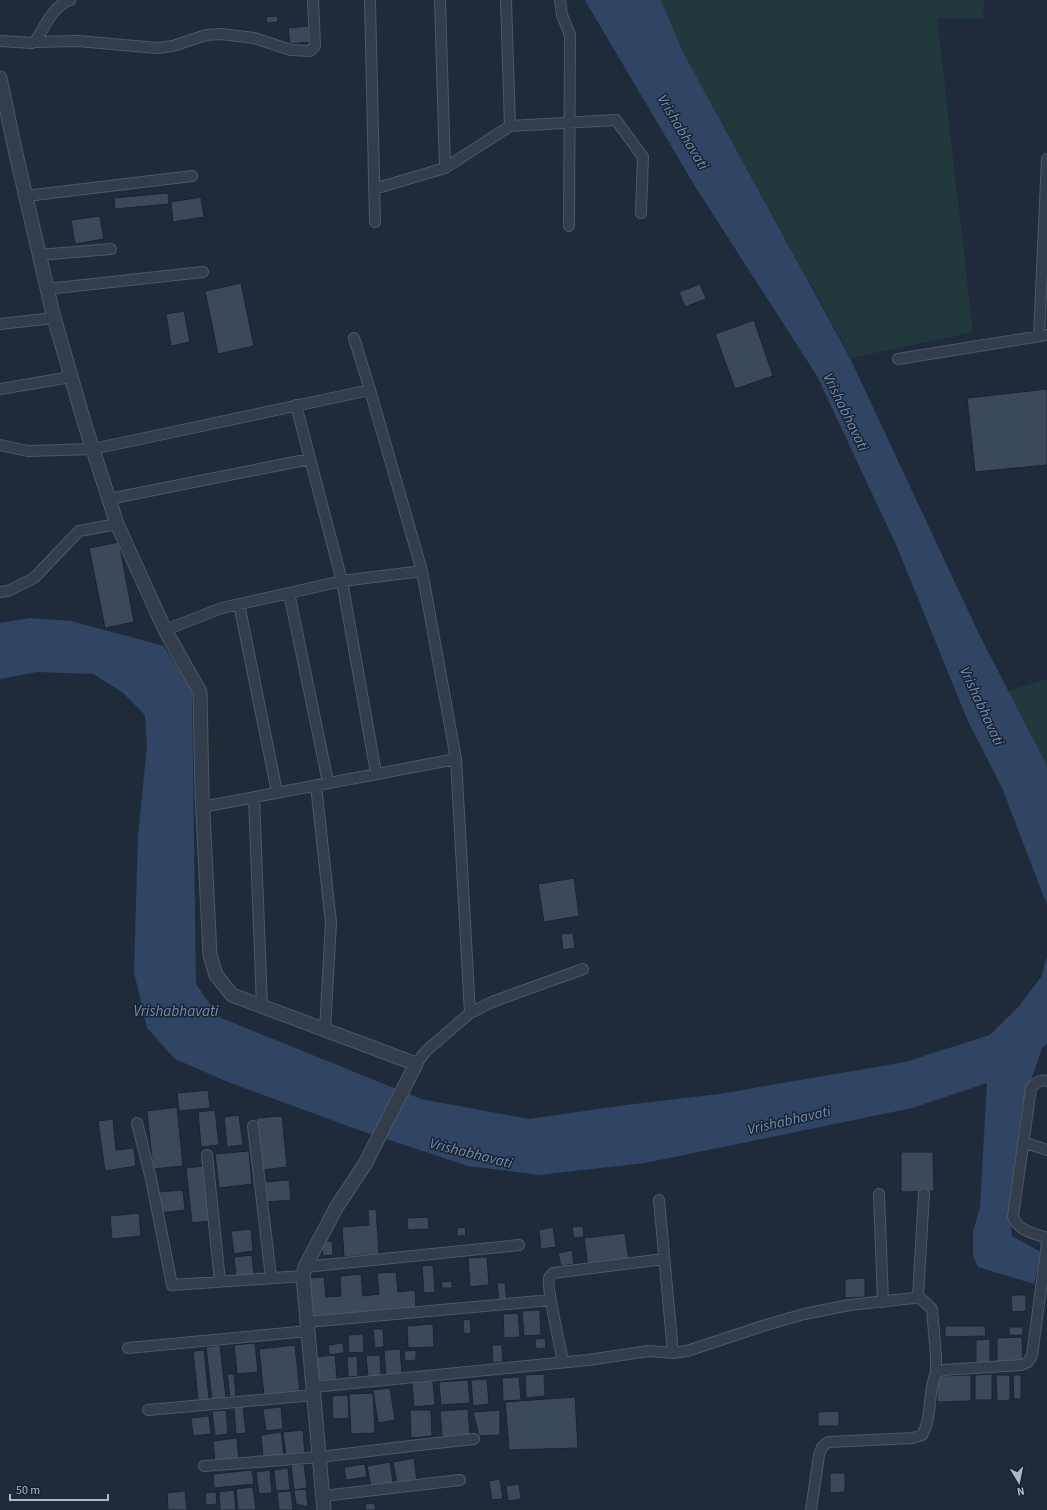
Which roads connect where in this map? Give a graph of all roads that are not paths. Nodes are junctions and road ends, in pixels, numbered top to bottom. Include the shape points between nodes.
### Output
1 (70, 0) edge
2 (313, 0) edge
3 (370, 0) edge
4 (440, 0) edge
5 (506, 0) edge
6 (560, 0) edge
7 (0, 41) edge
8 (34, 42) junction
9 (0, 78) edge
10 (570, 122) junction
11 (510, 126) junction
12 (1047, 159) edge
13 (445, 168) junction
14 (192, 176) dead end
15 (374, 189) junction
16 (26, 196) junction
17 (642, 213) dead end
18 (375, 222) dead end
19 (569, 226) dead end
20 (110, 249) dead end
21 (39, 255) junction
22 (203, 272) dead end
23 (47, 289) junction
24 (54, 318) junction
25 (0, 324) edge
26 (1043, 336) edge
27 (354, 338) dead end
28 (898, 359) dead end
29 (71, 377) junction
30 (0, 389) edge
31 (370, 390) junction
32 (296, 405) junction
33 (0, 445) edge
34 (92, 449) junction
35 (310, 459) junction
36 (109, 499) junction
37 (117, 524) junction
38 (422, 571) junction
39 (342, 581) junction
40 (0, 592) edge
41 (289, 593) junction
42 (239, 604) junction
43 (165, 630) junction
44 (456, 759) junction
45 (376, 773) junction
46 (328, 782) junction
47 (316, 785) junction
48 (277, 792) junction
49 (254, 797) junction
50 (202, 807) junction
51 (583, 969) dead end
52 (262, 1006) junction
53 (470, 1013) junction
54 (325, 1029) junction
55 (415, 1067) junction
56 (1047, 1081) edge
57 (137, 1123) dead end
58 (253, 1126) dead end
59 (1023, 1142) junction
60 (1047, 1150) edge
61 (207, 1155) dead end
62 (879, 1194) dead end
63 (924, 1194) dead end
64 (659, 1200) dead end
65 (1047, 1238) edge
66 (519, 1245) dead end
67 (1047, 1247) edge
68 (664, 1259) junction
69 (304, 1271) junction
70 (270, 1277) junction
71 (220, 1281) junction
72 (918, 1296) junction
73 (551, 1300) junction
74 (883, 1302) junction
75 (307, 1326) junction
76 (128, 1348) dead end
77 (673, 1353) junction
78 (564, 1362) junction
79 (936, 1373) junction
80 (313, 1391) junction
81 (148, 1410) dead end
82 (474, 1440) dead end
83 (320, 1457) junction
84 (204, 1466) dead end
85 (460, 1480) dead end
86 (323, 1496) junction
87 (324, 1510) edge
88 (811, 1510) edge

1 - 8 street via 52,13
2 - 8 street via 315,46 310,51 291,50 254,38 221,34 206,35 173,46 157,48 78,41
3 - 15 street
4 - 13 street
5 - 11 street
6 - 10 street via 562,15 570,35
7 - 8 street
9 - 16 street
10 - 11 street
10 - 17 street via 616,120 643,157
10 - 19 street
11 - 13 street
12 - 26 street
13 - 15 street
14 - 16 street
15 - 18 street
16 - 21 street
20 - 21 street
21 - 23 street
22 - 23 street
23 - 24 street
24 - 25 street
24 - 29 street
26 - 28 street
27 - 31 street
29 - 30 street
29 - 34 street
31 - 32 street
31 - 38 street
32 - 34 street
32 - 35 street
33 - 34 street via 28,451
34 - 36 street
35 - 36 street
35 - 39 street
36 - 37 street
37 - 40 street via 78,530 34,578 8,591
37 - 43 street
38 - 39 street
38 - 44 street
39 - 41 street
39 - 45 street
41 - 42 street
41 - 46 street
42 - 43 street
42 - 48 street
43 - 50 street via 200,692
44 - 45 street
44 - 53 street
45 - 46 street
46 - 47 street
47 - 48 street
47 - 54 street via 331,923
48 - 49 street
49 - 50 street
49 - 52 street
50 - 52 street via 210,955 216,975 232,995
51 - 53 street via 492,1002
52 - 54 street
53 - 55 street via 426,1051
54 - 55 street
55 - 69 street via 365,1164 336,1208
56 - 59 street via 1036,1082 1031,1088
57 - 71 street via 151,1178 172,1285
58 - 70 street
59 - 60 street
59 - 65 street via 1013,1216 1020,1228
61 - 71 street
62 - 74 street
63 - 72 street
64 - 68 street
66 - 69 street
67 - 79 street via 1032,1356 1028,1362 1021,1365 943,1370
68 - 73 street via 553,1273 548,1282
68 - 77 street
69 - 70 street
69 - 75 street
70 - 71 street
72 - 74 street
72 - 79 street via 932,1310
73 - 75 street
73 - 78 street
74 - 77 street via 849,1305 804,1314 687,1351
75 - 76 street
75 - 80 street
77 - 78 street via 649,1351
78 - 80 street
79 - 88 street via 932,1382 926,1428 922,1435 913,1438 828,1442 822,1447
80 - 81 street
80 - 83 street
82 - 83 street
83 - 84 street
83 - 86 street
85 - 86 street
86 - 87 street

